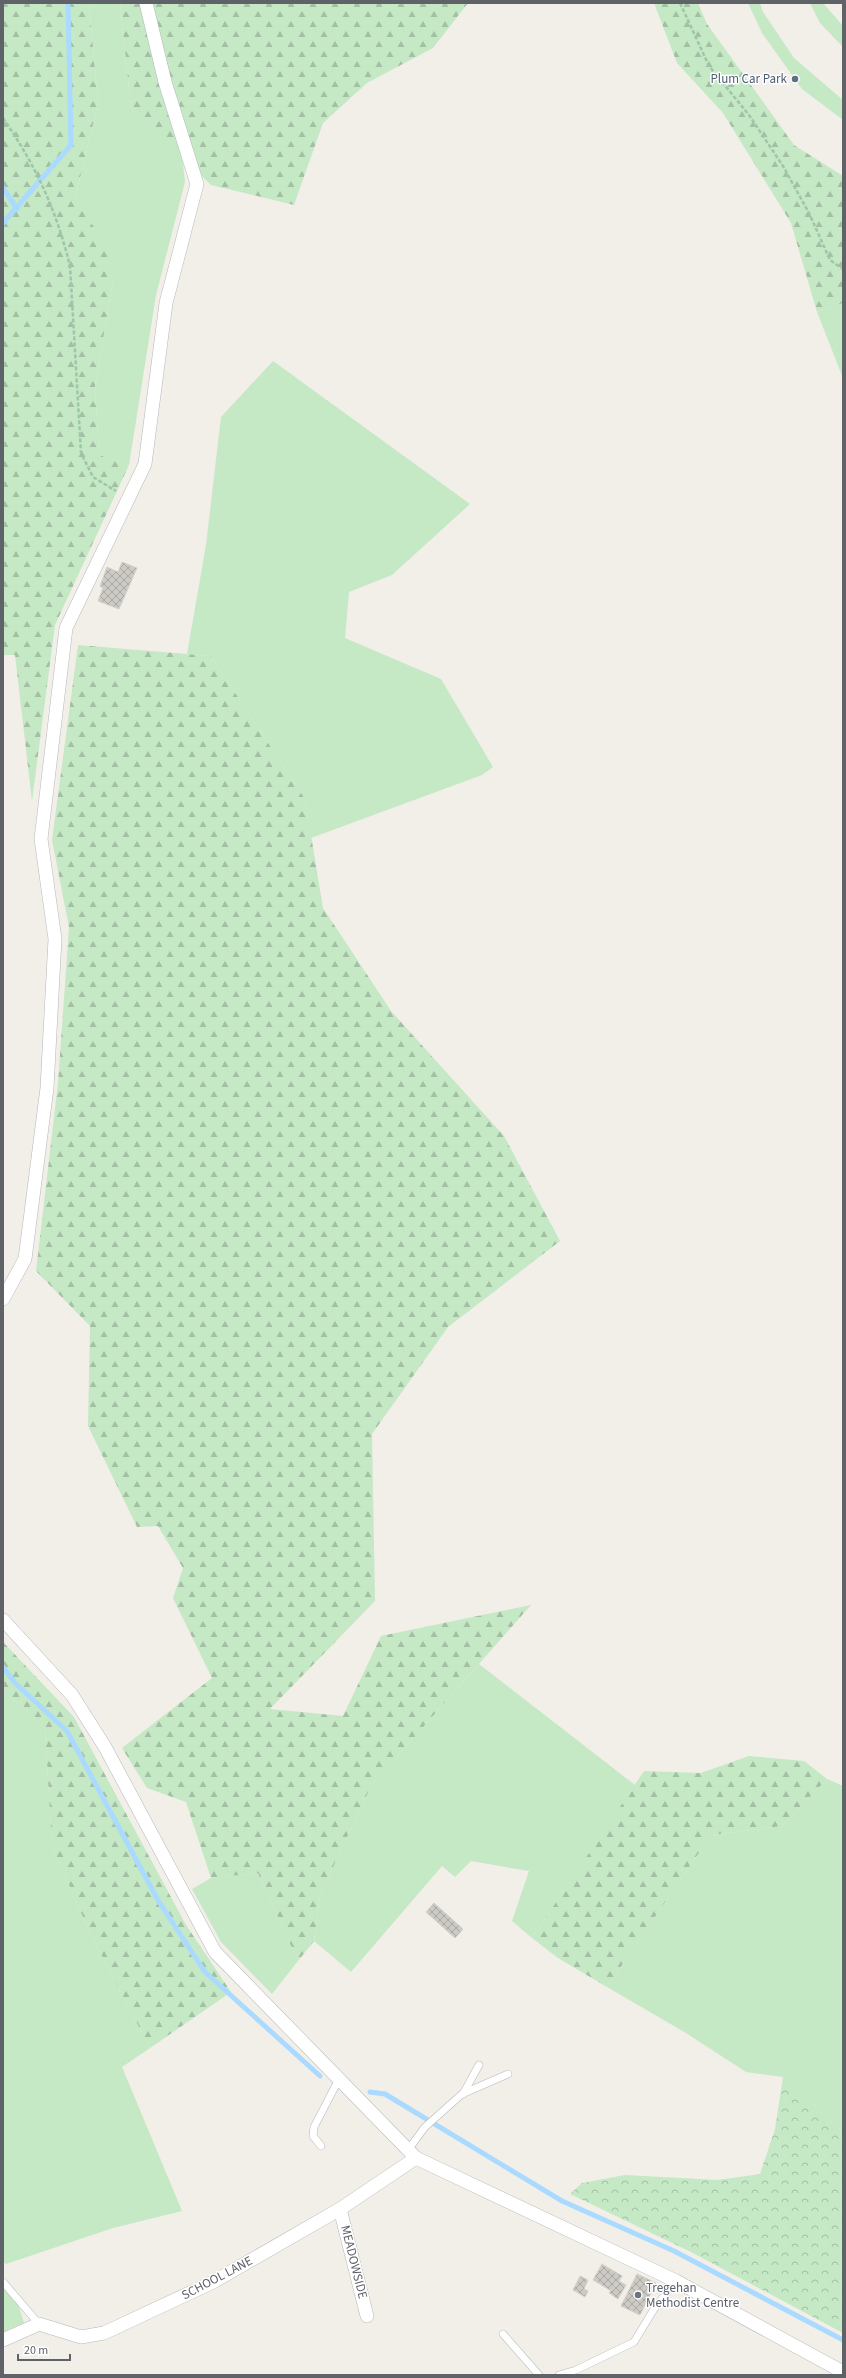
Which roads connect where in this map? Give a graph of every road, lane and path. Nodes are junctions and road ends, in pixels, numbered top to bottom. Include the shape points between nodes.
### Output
1 (146, 3) edge
2 (680, 3) edge
3 (3, 118) edge
4 (843, 269) edge
5 (128, 499) junction
6 (3, 1299) edge
7 (3, 1620) edge
8 (479, 2065) dead end
9 (508, 2074) dead end
10 (338, 2079) junction
11 (462, 2094) junction
12 (322, 2146) dead end
13 (412, 2154) junction
14 (340, 2209) junction
15 (676, 2281) junction
16 (3, 2282) edge
17 (367, 2316) dead end
18 (39, 2324) junction
19 (503, 2334) dead end
20 (3, 2340) edge
21 (843, 2372) edge
22 (539, 2375) edge
23 (559, 2375) edge

1 - 5 street via 165,82 197,184 166,303 145,464
2 - 4 path via 709,66 749,114 809,212 830,260
3 - 5 path via 36,170 54,207 70,266 81,453 93,477
5 - 6 street via 66,628 41,839 55,939 47,1088 25,1259
7 - 10 street via 72,1695 105,1747 215,1952
8 - 11 lane
9 - 11 lane
10 - 12 lane via 314,2127 312,2136
10 - 13 street
11 - 13 lane via 425,2127
13 - 14 street, SCHOOL LANE
13 - 15 street
14 - 17 street, MEADOWSIDE
14 - 18 street, SCHOOL LANE via 213,2282 104,2333 81,2337
15 - 21 street
15 - 23 lane via 654,2309 634,2342 576,2370
16 - 18 lane
18 - 20 street
19 - 22 lane

